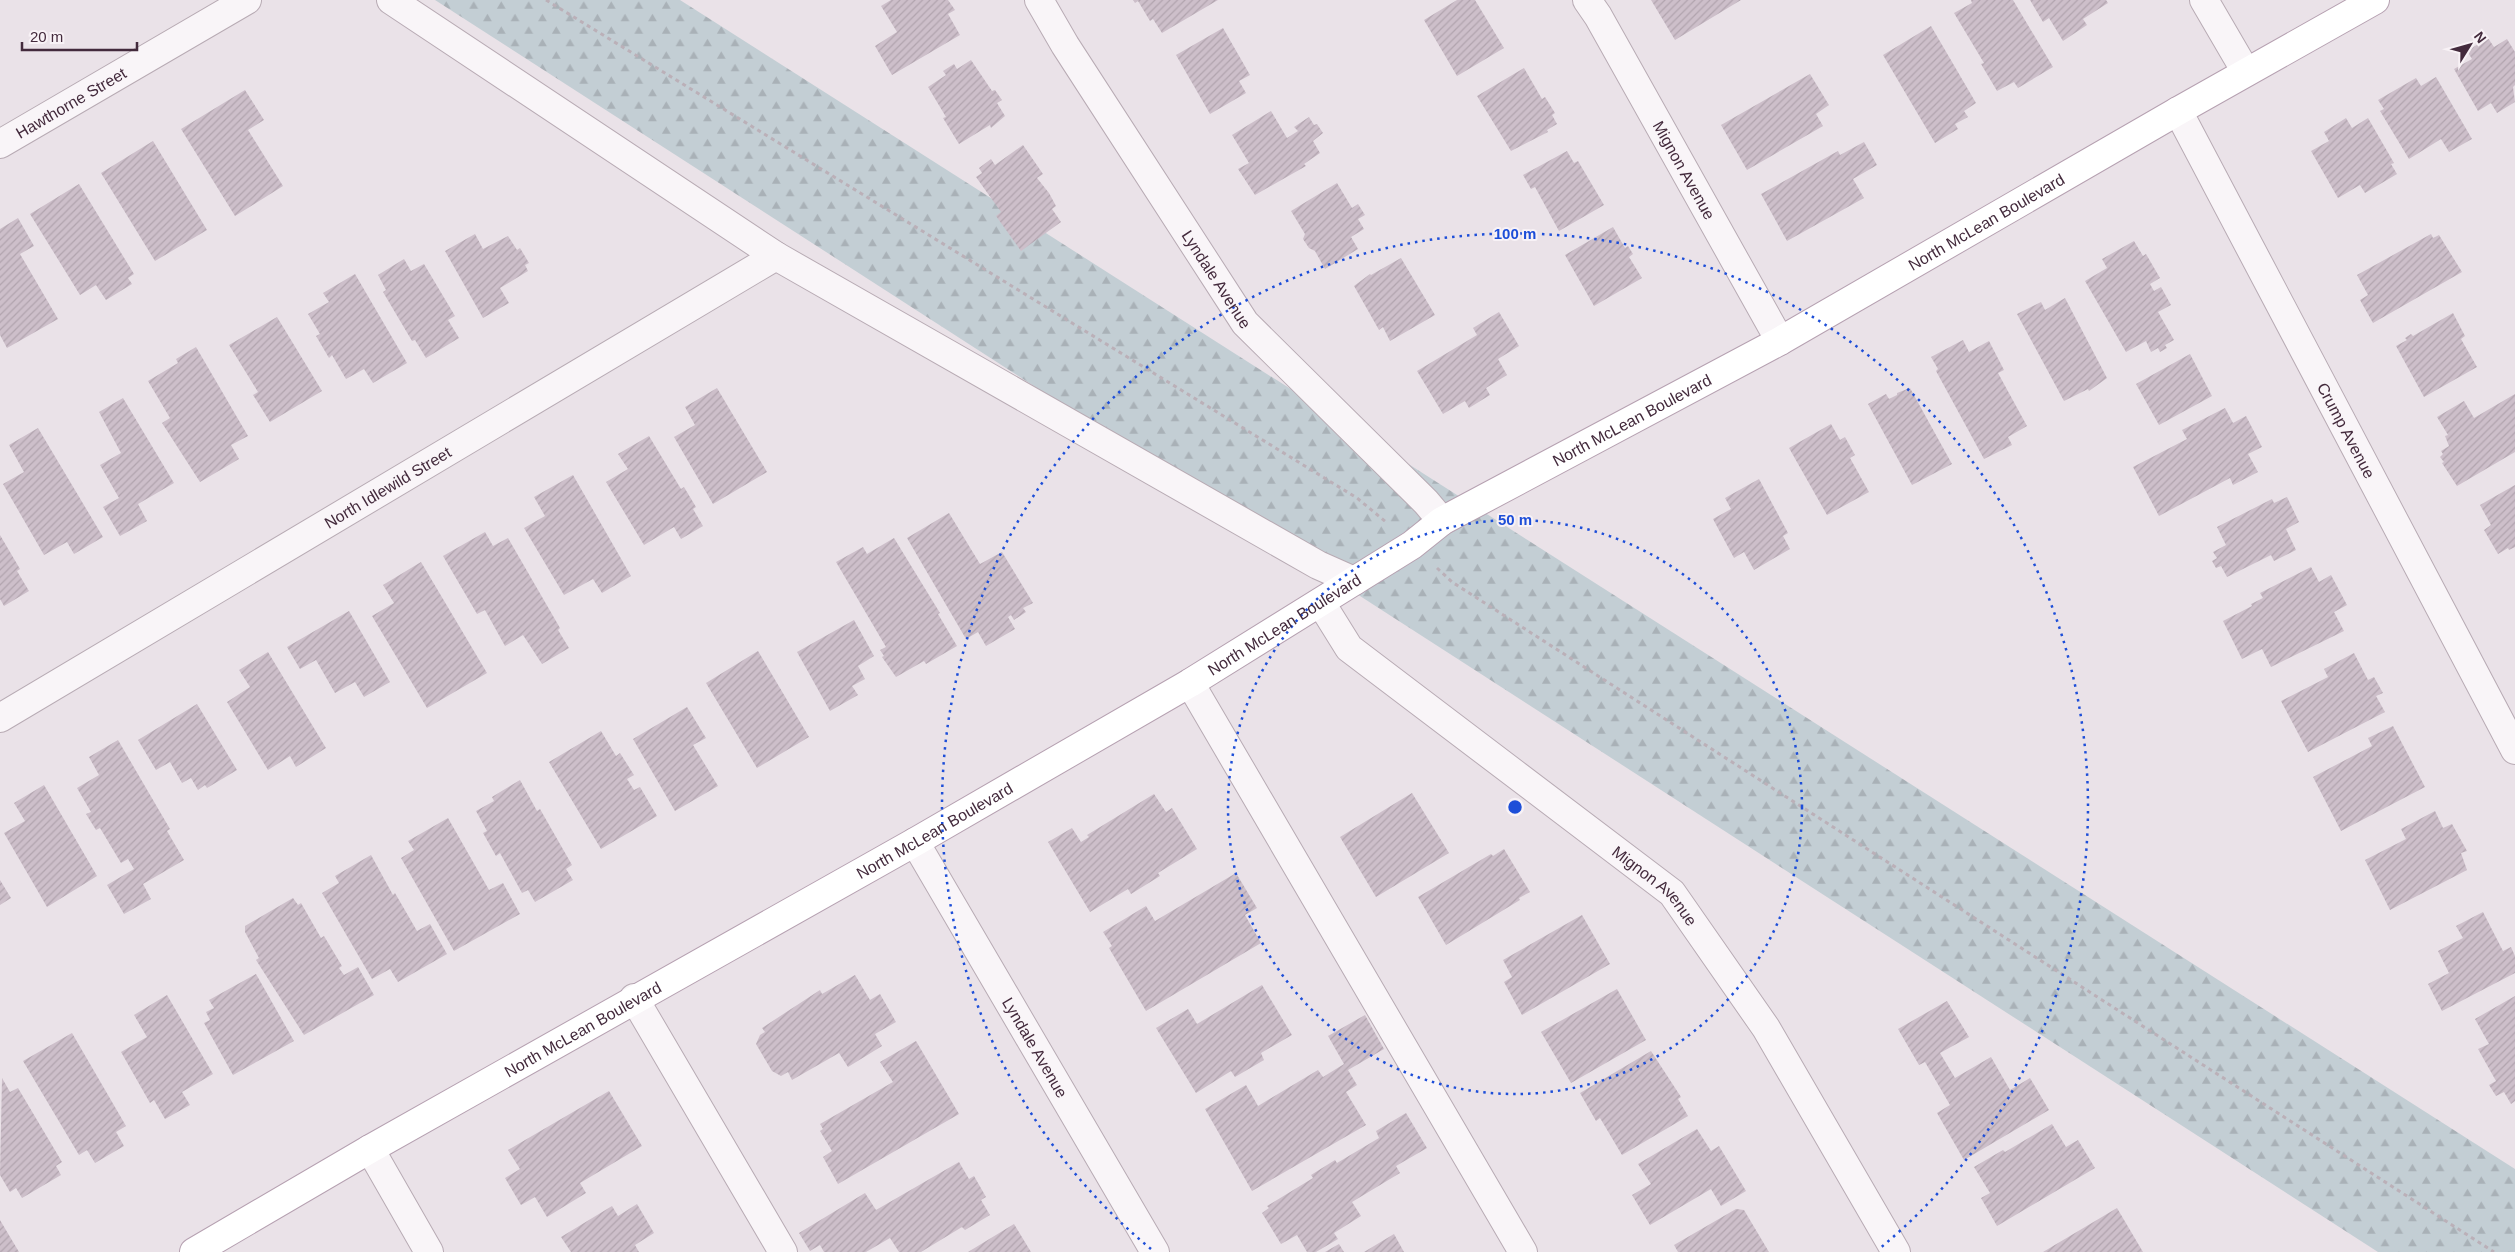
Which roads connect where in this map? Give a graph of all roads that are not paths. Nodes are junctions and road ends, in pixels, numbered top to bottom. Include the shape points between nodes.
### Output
1 (247, 0) edge
2 (391, 0) edge
3 (1039, 0) edge
4 (1587, 0) edge
5 (2204, 0) edge
6 (2375, 0) edge
7 (2246, 72) junction
8 (2178, 111) junction
9 (0, 144) edge
10 (776, 256) junction
11 (1780, 341) junction
12 (1442, 521) junction
13 (1354, 581) junction
14 (1321, 603) junction
15 (1190, 684) junction
16 (0, 718) edge
17 (2515, 750) edge
18 (915, 842) junction
19 (634, 998) junction
20 (370, 1149) junction
21 (194, 1252) edge
22 (429, 1252) edge
23 (783, 1252) edge
24 (1155, 1252) edge
25 (1523, 1252) edge
26 (1896, 1252) edge

1 - 9 street, Hawthorne Street
2 - 10 street
3 - 12 street, Lyndale Avenue via 1245,322
4 - 11 street, Mignon Avenue
5 - 7 street
6 - 7 main road, North McLean Boulevard
7 - 8 main road, North McLean Boulevard
8 - 11 main road, North McLean Boulevard
8 - 17 street, Crump Avenue
10 - 13 street via 1318,565
10 - 16 street, North Idlewild Street
11 - 12 main road, North McLean Boulevard
12 - 13 main road, North McLean Boulevard via 1412,545
13 - 14 main road, North McLean Boulevard
14 - 15 main road, North McLean Boulevard
14 - 26 street, Mignon Avenue via 1349,648 1672,893 1766,1028
15 - 18 main road, North McLean Boulevard
15 - 25 street
18 - 19 main road, North McLean Boulevard
18 - 24 street, Lyndale Avenue
19 - 20 main road, North McLean Boulevard
19 - 23 street
20 - 21 main road, North McLean Boulevard
20 - 22 street

